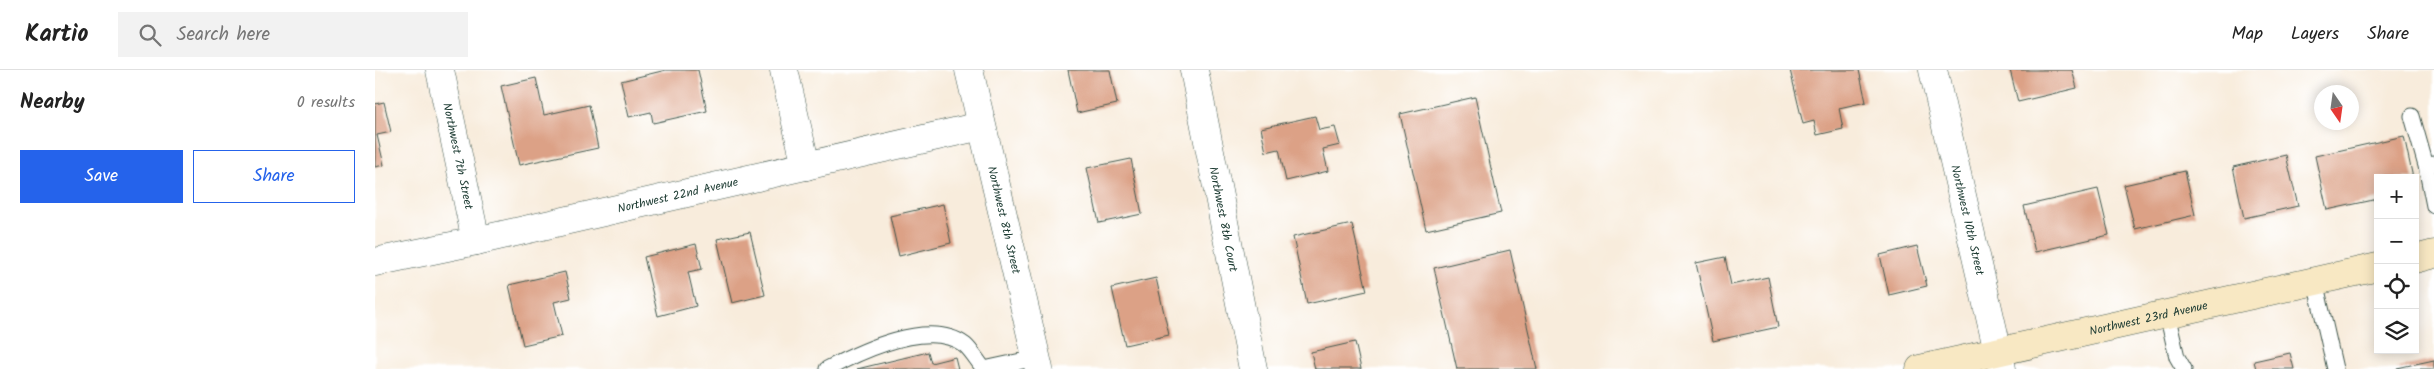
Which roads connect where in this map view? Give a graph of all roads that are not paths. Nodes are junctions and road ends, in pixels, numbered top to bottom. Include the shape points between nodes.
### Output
1 (440, 70) edge
2 (785, 70) edge
3 (969, 70) edge
4 (1194, 70) edge
5 (1933, 70) edge
6 (2412, 116) dead end
7 (981, 126) junction
8 (2430, 165) edge
9 (806, 166) junction
10 (2434, 206) edge
11 (476, 241) junction
12 (2434, 254) edge
13 (2419, 258) edge
14 (375, 262) edge
15 (2374, 268) edge
16 (2315, 281) junction
17 (2167, 314) junction
18 (2001, 360) edge
19 (1037, 363) edge
20 (827, 369) edge
21 (984, 369) edge
22 (1253, 369) edge
23 (1919, 369) edge
24 (2184, 369) edge
25 (2335, 369) edge

1 - 11 street, Northwest 7th Street
2 - 9 street
3 - 7 street, Northwest 8th Street
4 - 22 street, Northwest 8th Court
5 - 18 street, Northwest 10th Street
6 - 8 lane
7 - 9 street, Northwest 22nd Avenue
7 - 19 street, Northwest 8th Street
8 - 10 lane
9 - 11 street, Northwest 22nd Avenue
11 - 14 street, Northwest 22nd Avenue
12 - 13 main road
15 - 16 main road, Northwest 23rd Avenue
16 - 17 main road, Northwest 23rd Avenue
16 - 25 lane
17 - 18 main road, Northwest 23rd Avenue
17 - 24 lane via 2177,357
18 - 23 main road, Northwest 23rd Avenue
19 - 21 lane
20 - 21 lane via 886,342 926,335 946,337 965,345

